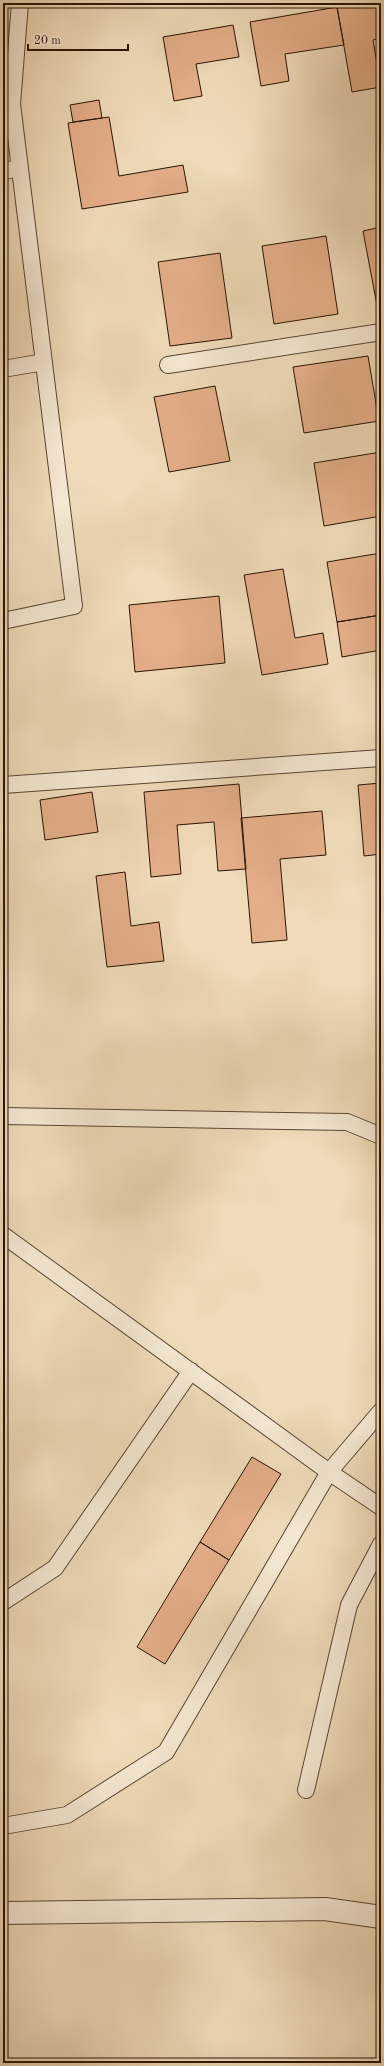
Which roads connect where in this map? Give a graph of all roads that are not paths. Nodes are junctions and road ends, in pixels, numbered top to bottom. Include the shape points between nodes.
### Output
1 (20, 3) edge
2 (20, 168) junction
3 (3, 171) edge
4 (381, 332) edge
5 (44, 362) junction
6 (168, 365) dead end
7 (3, 369) edge
8 (3, 621) edge
9 (381, 758) edge
10 (3, 785) edge
11 (3, 1116) edge
12 (381, 1136) edge
13 (3, 1235) edge
14 (191, 1371) junction
15 (381, 1411) edge
16 (329, 1472) junction
17 (381, 1507) edge
18 (381, 1544) edge
19 (3, 1602) edge
20 (306, 1790) dead end
21 (3, 1826) edge
22 (3, 1913) edge
23 (381, 1917) edge

1 - 2 lane via 12,104
2 - 3 lane
2 - 5 lane
4 - 6 lane
5 - 7 lane
5 - 8 lane via 74,606
9 - 10 lane
11 - 12 lane via 348,1122
13 - 14 lane
14 - 16 lane
14 - 19 lane via 55,1568
15 - 16 lane
16 - 17 lane
16 - 21 lane via 166,1752 67,1815
18 - 20 lane via 349,1605
22 - 23 street via 325,1909

